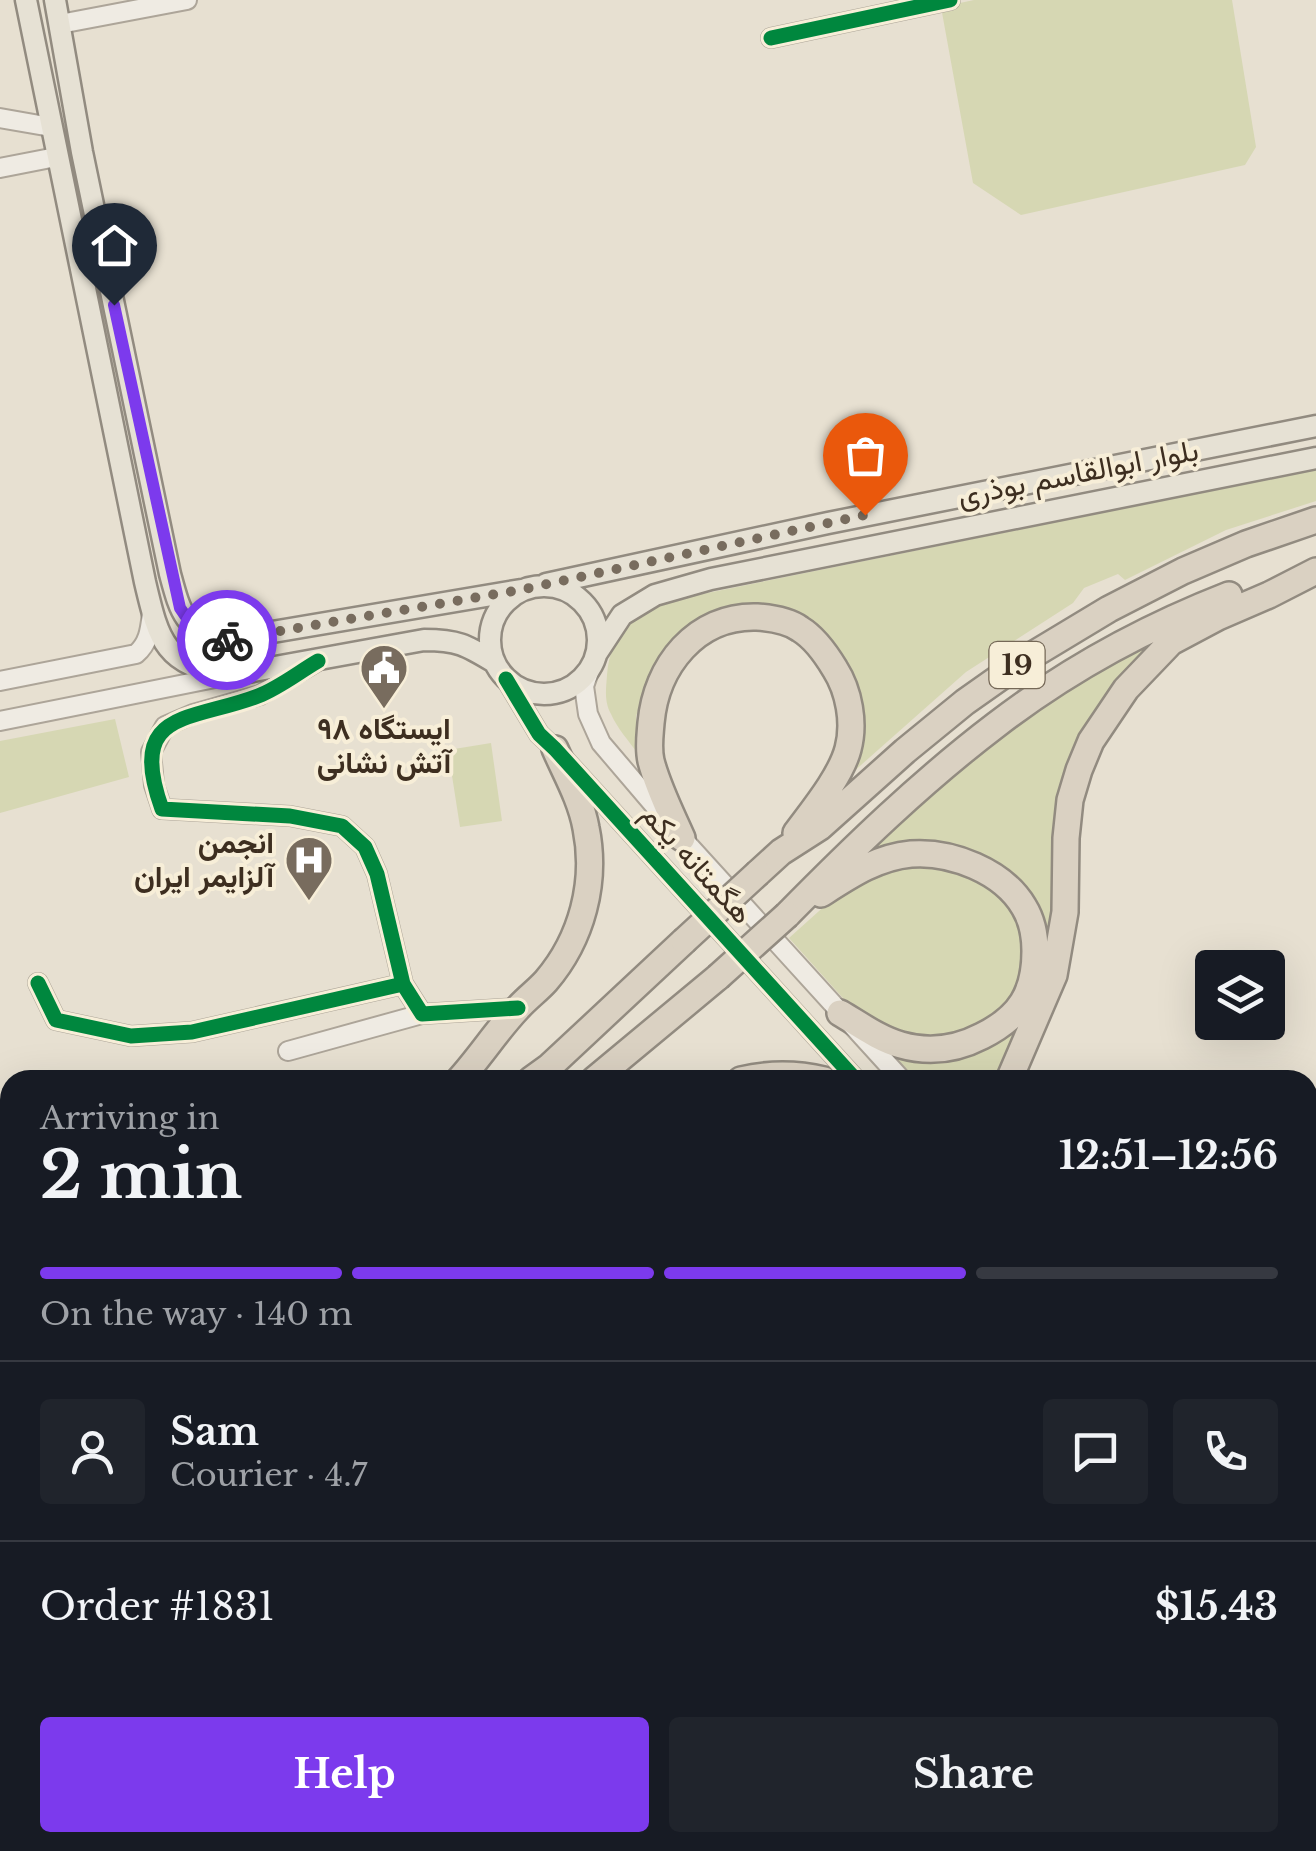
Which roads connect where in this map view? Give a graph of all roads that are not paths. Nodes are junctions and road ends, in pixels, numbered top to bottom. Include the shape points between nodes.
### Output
1 (26, 0) edge
2 (55, 0) edge
3 (187, 0) edge
4 (950, 0) edge
5 (60, 24) junction
6 (771, 38) dead end
7 (0, 118) edge
8 (50, 127) junction
9 (82, 152) junction
10 (56, 157) junction
11 (0, 168) edge
12 (1316, 426) edge
13 (1316, 458) edge
14 (1316, 520) edge
15 (809, 527) junction
16 (814, 558) junction
17 (1316, 568) edge
18 (546, 584) junction
19 (520, 590) junction
20 (152, 613) junction
21 (318, 661) junction
22 (594, 661) junction
23 (500, 671) junction
24 (231, 675) junction
25 (0, 681) edge
26 (0, 721) edge
27 (555, 748) junction
28 (682, 838) junction
29 (781, 852) junction
30 (787, 915) junction
31 (38, 982) dead end
32 (403, 984) junction
33 (518, 1008) junction
34 (840, 1013) junction
35 (422, 1014) junction
36 (288, 1051) dead end
37 (467, 1070) edge
38 (545, 1070) edge
39 (606, 1070) edge
40 (847, 1070) edge
41 (893, 1070) edge
42 (1013, 1070) edge

1 - 8 main road
2 - 5 main road
3 - 5 street
4 - 6 street
5 - 9 main road
7 - 8 street
8 - 10 main road
9 - 10 main road
9 - 19 main road via 170,574 191,625 225,640
10 - 11 street
10 - 20 main road
12 - 15 main road, بلوار ابوالقاسم بوذری
13 - 16 main road, بلوار ابوالقاسم بوذری
14 - 29 highway, 19 via 1183,571 1026,659
15 - 16 main road
15 - 18 main road, بلوار ابوالقاسم بوذری
16 - 22 main road, بلوار ابوالقاسم بوذری via 655,594 622,615
17 - 30 highway, 19 via 1274,576 1191,610 1122,643 1032,700 868,834
17 - 42 highway via 1171,642 1126,688 1091,742 1070,800 1065,912 1054,975
18 - 19 main road
18 - 22 main road via 570,590 588,606 598,628
19 - 23 main road via 492,620 489,642
20 - 24 main road via 178,659
20 - 25 street via 136,654
21 - 23 main road via 446,640 466,645
21 - 24 main road
21 - 32 street via 260,695 165,726 150,752 154,785 162,809 290,816 342,826 365,846 377,874
22 - 23 main road via 560,692 522,690
22 - 28 street, هگمتانه یکم via 584,686 601,744
23 - 27 street, هگمتانه یکم
24 - 26 street
27 - 33 highway via 586,828 586,902 578,932 547,980
27 - 40 street, هگمتانه یکم
28 - 29 highway via 651,760 659,684 690,639 714,624 770,618 800,628 822,649 851,710 848,749 836,776
28 - 34 street, هگمتانه یکم
29 - 38 highway, 19, bridge
30 - 34 highway via 867,866 910,854 975,866 1024,906 1036,945 1031,990 988,1033 946,1049 924,1049 900,1045
30 - 39 highway, 19, bridge
31 - 32 street via 56,1020 130,1036 192,1032
32 - 35 street
33 - 35 street
33 - 37 highway
34 - 41 street, هگمتانه یکم
35 - 36 street

